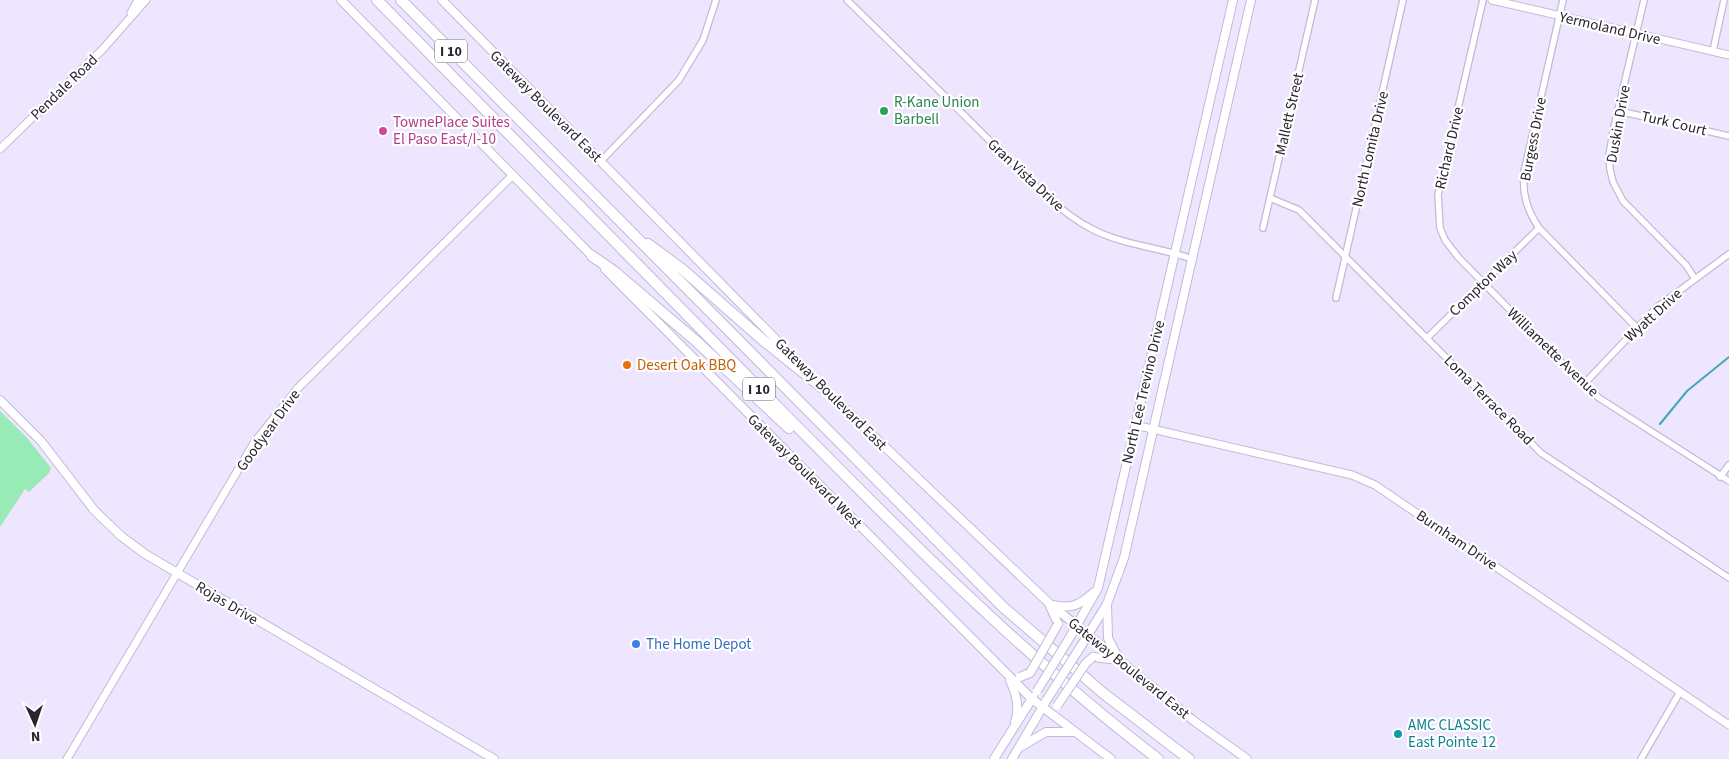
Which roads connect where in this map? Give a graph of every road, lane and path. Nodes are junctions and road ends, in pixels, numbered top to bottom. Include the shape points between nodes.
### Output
1 (138, 0) edge
2 (146, 0) edge
3 (341, 0) edge
4 (377, 0) edge
5 (401, 0) edge
6 (442, 0) edge
7 (716, 0) edge
8 (847, 0) edge
9 (1233, 0) edge
10 (1251, 0) edge
11 (1315, 0) edge
12 (1403, 0) edge
13 (1483, 0) edge
14 (1492, 0) edge
15 (1563, 0) edge
16 (1644, 0) edge
17 (1724, 0) edge
18 (1560, 16) junction
19 (126, 22) junction
20 (1636, 34) junction
21 (1713, 51) junction
22 (1729, 55) edge
23 (1619, 111) junction
24 (1729, 136) edge
25 (0, 149) edge
26 (601, 161) junction
27 (513, 174) junction
28 (1270, 198) junction
29 (1263, 228) dead end
30 (1539, 228) junction
31 (632, 234) junction
32 (1175, 253) junction
33 (1729, 254) edge
34 (1346, 255) junction
35 (592, 256) junction
36 (1192, 259) junction
37 (1695, 279) junction
38 (1483, 283) junction
39 (1336, 298) dead end
40 (1636, 327) junction
41 (1427, 338) junction
42 (1584, 384) junction
43 (823, 388) junction
44 (0, 400) edge
45 (1135, 425) junction
46 (1153, 429) junction
47 (1729, 465) edge
48 (842, 473) junction
49 (1720, 477) junction
50 (1729, 481) edge
51 (177, 573) junction
52 (1729, 578) edge
53 (1098, 588) junction
54 (1050, 604) junction
55 (1107, 604) junction
56 (1076, 627) junction
57 (1088, 635) junction
58 (1120, 661) junction
59 (1008, 676) junction
60 (1680, 692) junction
61 (1032, 699) junction
62 (1044, 704) junction
63 (1062, 723) junction
64 (1729, 725) edge
65 (1075, 732) junction
66 (1008, 738) junction
67 (1020, 747) junction
68 (67, 759) edge
69 (494, 759) edge
70 (994, 759) edge
71 (1012, 759) edge
72 (1111, 759) edge
73 (1158, 759) edge
74 (1189, 759) edge
75 (1246, 759) edge
76 (1641, 759) edge

1 - 19 street, Pendale Road
2 - 19 street, Pendale Road
3 - 27 main road, Gateway Boulevard West
4 - 48 highway, I 10
5 - 31 highway, I 10
6 - 26 main road, Gateway Boulevard East
7 - 26 street via 703,40 679,80
8 - 32 street, Gran Vista Drive via 1068,214 1108,236
9 - 32 main road, North Lee Trevino Drive
10 - 36 main road, North Lee Trevino Drive
11 - 28 street, Mallett Street
12 - 34 street, North Lomita Drive
13 - 38 street, Richard Drive via 1438,204 1440,228 1445,240
14 - 18 street, Yermoland Drive
15 - 18 street, Burgess Drive
16 - 20 street, Duskin Drive
17 - 21 street
18 - 20 street, Yermoland Drive
18 - 30 street, Burgess Drive via 1523,182 1526,205
19 - 25 street, Pendale Road via 102,50
20 - 21 street, Yermoland Drive
20 - 23 street, Duskin Drive
21 - 22 street, Yermoland Drive
23 - 24 street, Turk Court
23 - 37 street, Duskin Drive via 1609,155 1617,192 1686,265
26 - 43 main road, Gateway Boulevard East
27 - 35 main road, Gateway Boulevard West
27 - 51 street, Goodyear Drive via 298,388 254,443
28 - 29 street, Mallett Street
28 - 34 street, Loma Terrace Road via 1300,210
30 - 38 street, Compton Way
30 - 40 street, Burgess Drive
31 - 43 highway via 682,269
31 - 74 highway, I 10 via 1009,612 1103,693
32 - 36 street, Gran Vista Drive
32 - 45 main road, North Lee Trevino Drive
33 - 37 street, Wyatt Drive
34 - 39 street, North Lomita Drive
34 - 41 street, Loma Terrace Road
35 - 48 highway via 696,341 795,434
35 - 59 main road, Gateway Boulevard West
36 - 46 main road, North Lee Trevino Drive
37 - 40 street, Wyatt Drive via 1666,299
38 - 41 street, Compton Way
38 - 42 street, Williamette Avenue
40 - 42 street, Wyatt Drive
41 - 52 street, Loma Terrace Road via 1541,453
42 - 49 street, Williamette Avenue via 1599,398
43 - 54 main road, Gateway Boulevard East
44 - 51 main road, Rojas Drive via 41,441 106,523 145,554
45 - 46 street, Burnham Drive
45 - 53 main road, North Lee Trevino Drive
46 - 55 main road, North Lee Trevino Drive via 1124,558
46 - 60 street, Burnham Drive via 1352,475 1375,485
47 - 49 street
48 - 73 highway, I 10 via 995,623
49 - 50 street, Williamette Avenue
51 - 68 street, Goodyear Drive
51 - 69 main road, Rojas Drive
53 - 54 main road via 1076,606
53 - 56 main road, North Lee Trevino Drive
54 - 56 main road, Gateway Boulevard East
54 - 59 main road, bridge via 1058,624 1056,630 1030,674
55 - 57 main road, North Lee Trevino Drive
55 - 58 main road via 1108,638
56 - 57 main road, Gateway Boulevard East
56 - 61 main road, North Lee Trevino Drive, bridge
57 - 58 main road, Gateway Boulevard East
57 - 62 main road, North Lee Trevino Drive, bridge
58 - 63 main road, bridge via 1092,657 1086,663 1058,706 1057,713
58 - 75 main road, Gateway Boulevard East
59 - 61 main road, Gateway Boulevard West
59 - 66 main road via 1016,694 1018,711
60 - 64 street, Burnham Drive
60 - 76 street
61 - 62 main road, Gateway Boulevard West
61 - 66 main road, North Lee Trevino Drive
62 - 63 main road, Gateway Boulevard West
62 - 67 main road, North Lee Trevino Drive
63 - 65 main road, Gateway Boulevard West
65 - 67 main road via 1046,732
65 - 72 main road, Gateway Boulevard West
66 - 70 main road, North Lee Trevino Drive
67 - 71 main road, North Lee Trevino Drive

